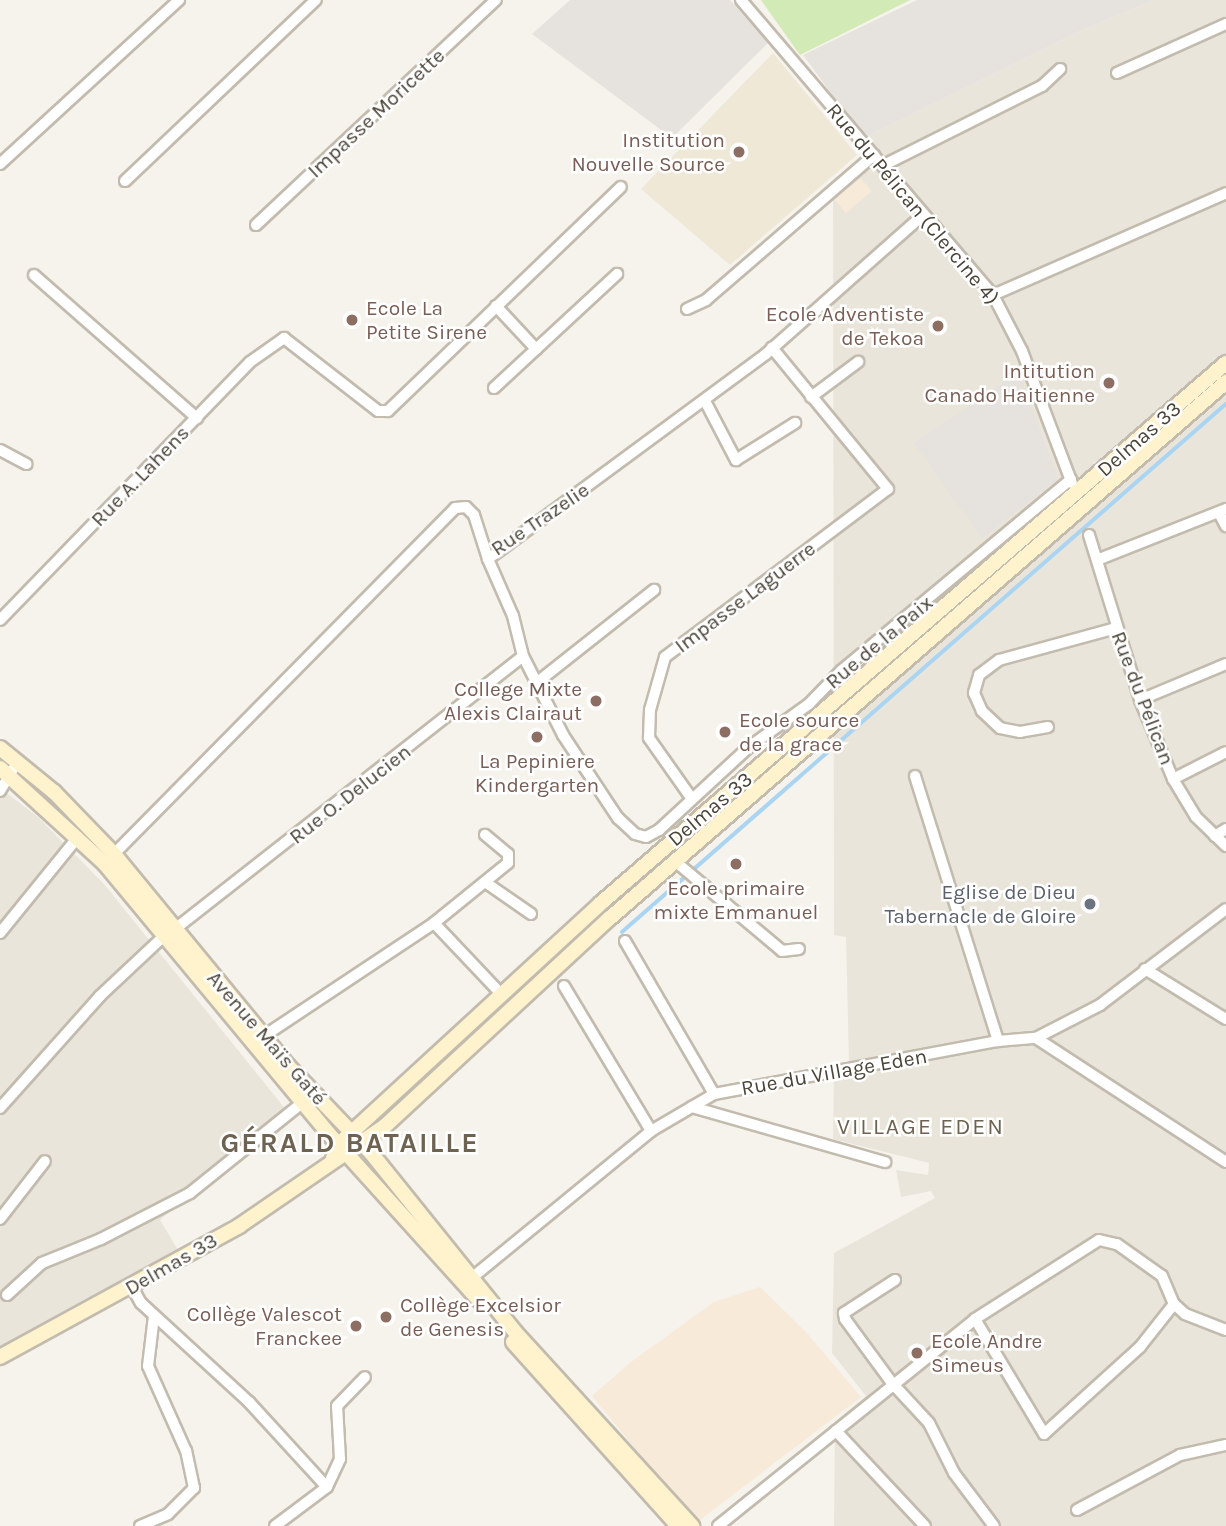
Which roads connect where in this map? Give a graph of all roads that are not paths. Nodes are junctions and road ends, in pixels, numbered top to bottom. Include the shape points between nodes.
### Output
1 (178, 0) edge
2 (316, 0) edge
3 (496, 0) edge
4 (741, 0) edge
5 (1226, 24) edge
6 (1060, 69) dead end
7 (1117, 74) dead end
8 (874, 155) junction
9 (0, 164) edge
10 (884, 165) junction
11 (125, 181) dead end
12 (621, 187) dead end
13 (1226, 193) edge
14 (922, 216) junction
15 (256, 225) dead end
16 (617, 274) dead end
17 (34, 275) dead end
18 (993, 295) junction
19 (496, 306) junction
20 (687, 309) dead end
21 (772, 348) junction
22 (536, 349) junction
23 (858, 362) dead end
24 (1226, 363) edge
25 (1226, 382) edge
26 (494, 388) dead end
27 (811, 397) junction
28 (705, 401) junction
29 (197, 418) junction
30 (795, 424) dead end
31 (0, 450) edge
32 (26, 464) dead end
33 (1076, 493) junction
34 (1223, 511) edge
35 (1226, 526) edge
36 (1089, 535) dead end
37 (488, 559) junction
38 (1097, 560) junction
39 (654, 590) dead end
40 (0, 620) edge
41 (1116, 628) junction
42 (523, 656) junction
43 (1226, 664) edge
44 (535, 684) junction
45 (1140, 700) junction
46 (1048, 727) dead end
47 (0, 747) edge
48 (1226, 752) edge
49 (18, 761) junction
50 (5, 772) edge
51 (915, 776) dead end
52 (1173, 779) junction
53 (0, 791) edge
54 (692, 799) junction
55 (1226, 828) edge
56 (485, 835) dead end
57 (1215, 836) junction
58 (78, 837) junction
59 (1226, 846) edge
60 (114, 854) junction
61 (676, 862) junction
62 (485, 882) junction
63 (1226, 909) edge
64 (531, 914) dead end
65 (434, 923) junction
66 (0, 933) edge
67 (169, 933) junction
68 (625, 941) dead end
69 (799, 949) dead end
70 (1145, 969) junction
71 (564, 986) dead end
72 (503, 996) junction
73 (1226, 1020) edge
74 (264, 1036) junction
75 (1035, 1038) junction
76 (998, 1041) junction
77 (714, 1094) junction
78 (303, 1102) junction
79 (692, 1107) junction
80 (0, 1108) edge
81 (651, 1131) junction
82 (357, 1138) junction
83 (340, 1152) junction
84 (45, 1161) dead end
85 (885, 1162) dead end
86 (1226, 1162) edge
87 (0, 1219) edge
88 (469, 1280) junction
89 (895, 1280) dead end
90 (132, 1287) junction
91 (7, 1295) dead end
92 (1174, 1304) junction
93 (154, 1316) junction
94 (975, 1319) junction
95 (1226, 1330) edge
96 (0, 1357) edge
97 (365, 1377) dead end
98 (891, 1383) junction
99 (836, 1431) junction
100 (1226, 1444) edge
101 (327, 1487) junction
102 (1077, 1510) dead end
103 (139, 1526) edge
104 (275, 1526) edge
105 (678, 1526) edge
106 (692, 1526) edge
107 (718, 1526) edge
108 (925, 1526) edge
109 (994, 1526) edge

1 - 9 street
2 - 11 street
3 - 15 street, Impasse Moricette
4 - 8 street, Rue du Pélican (Clercine 4)
5 - 7 street
6 - 10 street via 1042,86
8 - 10 street, Rue du Pélican (Clercine 4)
8 - 20 street via 706,300
10 - 14 street, Rue du Pélican (Clercine 4)
12 - 19 street
13 - 18 street
14 - 18 street, Rue du Pélican (Clercine 4)
14 - 21 street, Rue Trazelie
16 - 22 street
17 - 29 street
18 - 33 street, Rue du Pélican (Clercine 4) via 1022,351
19 - 22 street
19 - 29 street, Rue A. Lahens via 383,412 284,338 250,362
21 - 27 street
21 - 28 street, Rue Trazelie
22 - 26 street
23 - 27 street
24 - 33 main road, Delmas 33
25 - 33 main road, Delmas 33
27 - 54 street, Impasse Laguerre via 887,484 885,494 665,657 650,710 649,738
28 - 30 street via 736,460
28 - 37 street, Rue Trazelie
29 - 40 street, Rue A. Lahens
31 - 32 street
33 - 54 street, Rue de la Paix
33 - 61 main road, Delmas 33
33 - 72 main road, Delmas 33 via 601,903
34 - 35 street
34 - 38 street
36 - 38 street, Rue du Pélican
37 - 42 street, Rue de la Paix via 513,616
37 - 60 street, Rue Trazelie via 474,515 466,507 455,509
38 - 41 street, Rue du Pélican
39 - 44 street
41 - 45 street, Rue du Pélican
41 - 46 street via 999,660 979,675 974,694 1000,728 1020,732
42 - 44 street, Rue de la Paix
42 - 67 street, Rue O. Delucien
43 - 45 street
44 - 54 street, Rue de la Paix via 590,777 635,834 646,837 659,830
45 - 52 street, Rue du Pélican
47 - 49 main road, Avenue Maïs Gaté
48 - 52 street
49 - 50 street
49 - 60 main road, Avenue Maïs Gaté
50 - 53 street
50 - 58 main road, Avenue Maïs Gaté
51 - 76 street
52 - 57 street, Rue du Pélican via 1196,817
55 - 57 street
56 - 62 street via 509,859
57 - 59 street, Rue du Pélican
58 - 66 street
58 - 67 main road, Avenue Maïs Gaté
60 - 67 main road, Avenue Maïs Gaté
61 - 69 street via 782,951
61 - 82 main road, Delmas 33
62 - 64 street
62 - 65 street
63 - 70 street, Rue du Village Eden
65 - 72 street
65 - 74 street
67 - 74 main road, Avenue Maïs Gaté
67 - 78 main road, Avenue Maïs Gaté
67 - 80 street, Rue O. Delucien via 100,996
68 - 77 street
70 - 73 street
70 - 75 street, Rue du Village Eden via 1100,1005
71 - 81 street
72 - 82 main road, Delmas 33
74 - 82 main road, Avenue Maïs Gaté
75 - 76 street, Rue du Village Eden
75 - 86 street
76 - 77 street, Rue du Village Eden
77 - 79 street, Rue du Village Eden
78 - 83 main road, Avenue Maïs Gaté
78 - 91 street via 190,1194 42,1263
79 - 81 street, Rue du Village Eden
79 - 85 street
81 - 88 street, Rue du Village Eden
82 - 83 main road, Delmas 33
82 - 88 main road, Avenue Maïs Gaté
83 - 88 main road, Avenue Maïs Gaté
83 - 90 main road, Delmas 33 via 239,1226
84 - 87 street
88 - 105 main road, Avenue Maïs Gaté via 543,1380
88 - 106 main road, Avenue Maïs Gaté
89 - 98 street via 844,1315
90 - 93 street
90 - 96 main road, Delmas 33
92 - 94 street via 1162,1276 1117,1244 1099,1240
92 - 94 street via 1140,1347 1044,1434
92 - 95 street via 1185,1314
93 - 101 street via 249,1402
93 - 103 street via 148,1366 186,1451 194,1488 168,1514
94 - 98 street
97 - 101 street via 337,1406 340,1460
98 - 99 street
98 - 109 street via 929,1423 954,1473
99 - 107 street
99 - 108 street
100 - 102 street via 1180,1455
101 - 104 street

